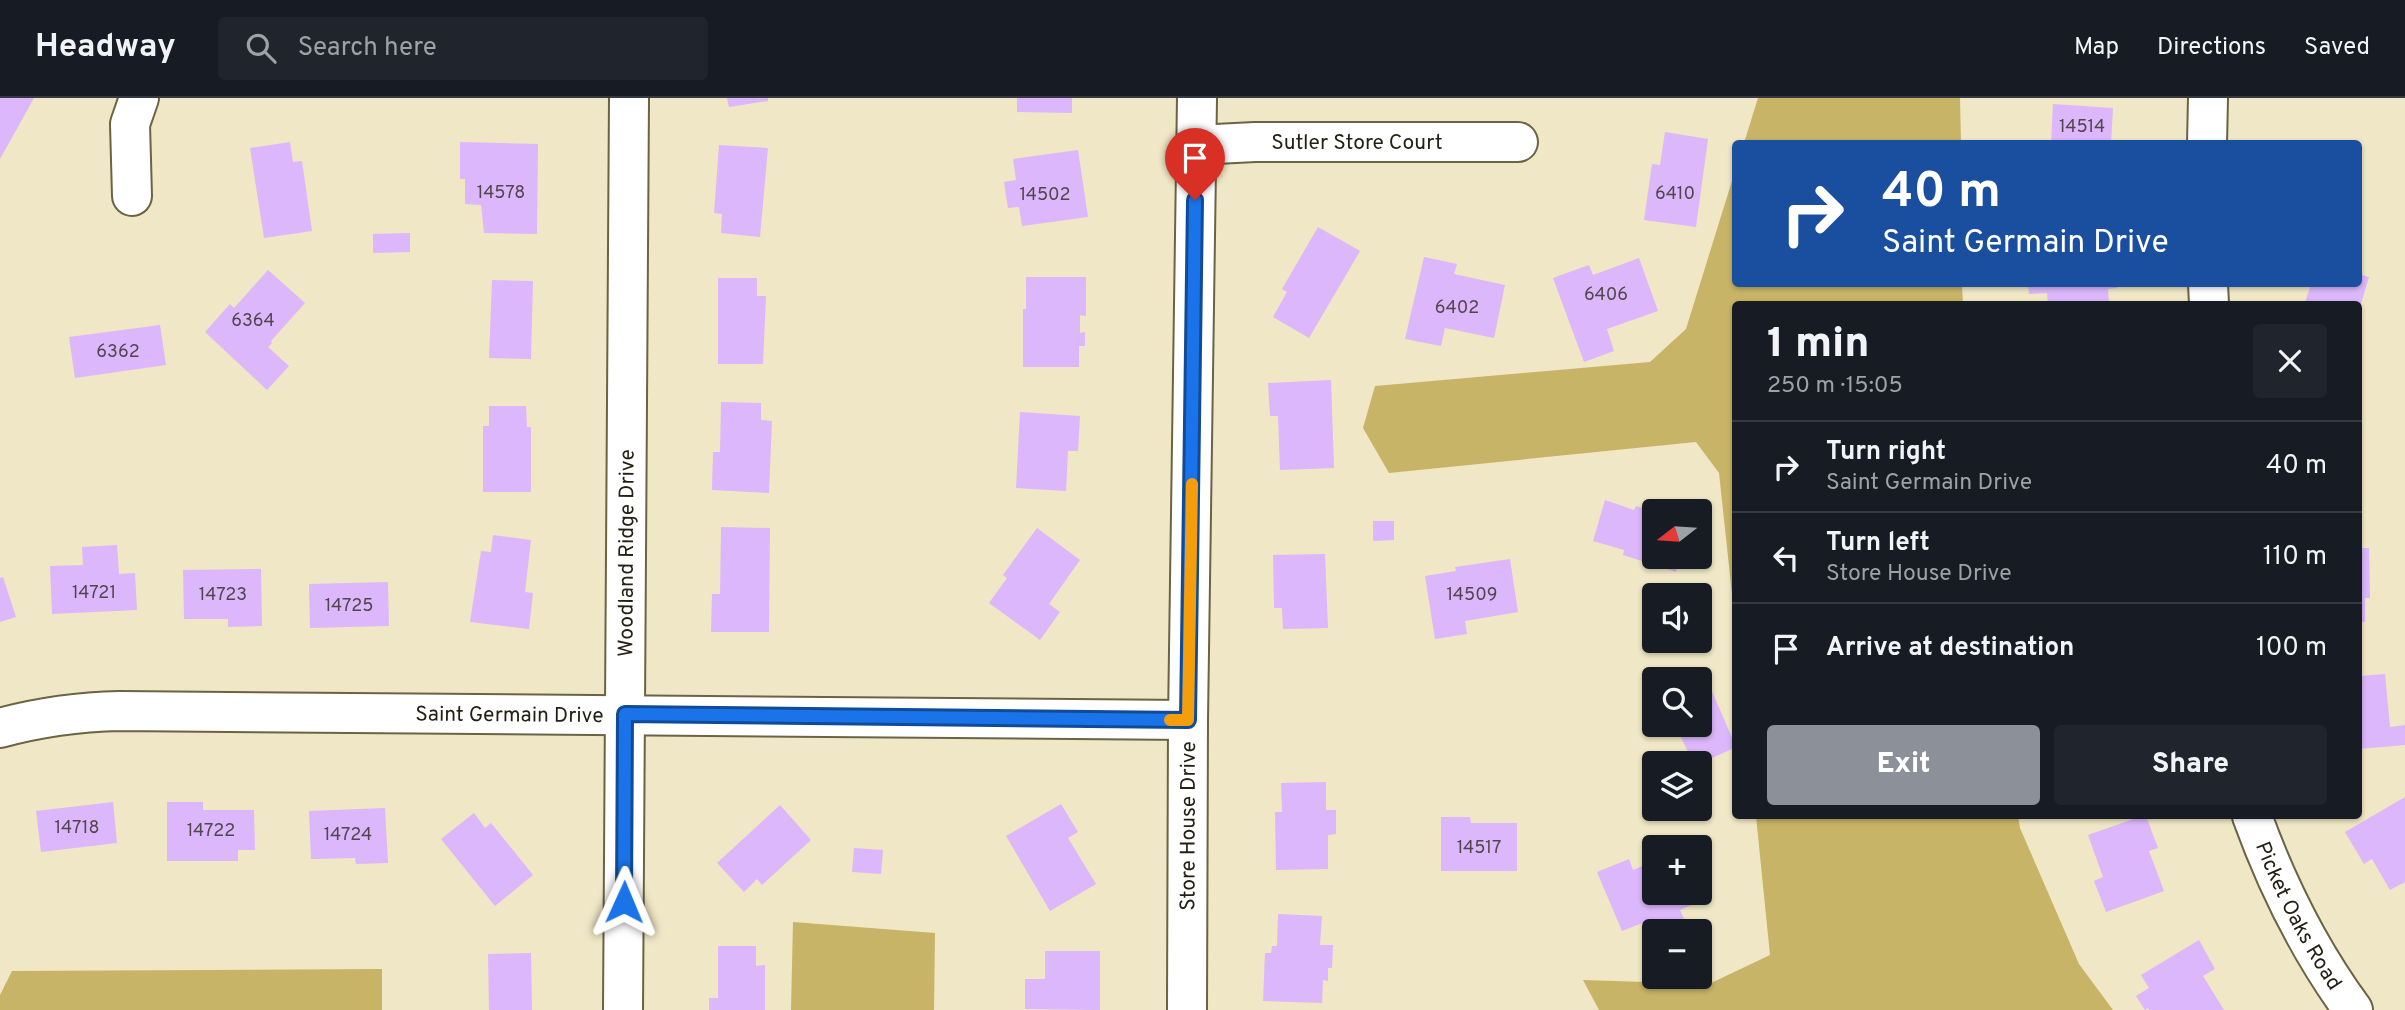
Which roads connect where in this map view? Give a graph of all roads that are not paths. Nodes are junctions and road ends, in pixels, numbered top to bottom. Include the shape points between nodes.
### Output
1 (139, 98) edge
2 (629, 98) edge
3 (1196, 98) edge
4 (2208, 98) edge
5 (2207, 140) edge
6 (1518, 142) dead end
7 (1196, 145) junction
8 (132, 196) dead end
9 (625, 714) junction
10 (1188, 720) junction
11 (0, 728) edge
12 (2253, 819) edge
13 (623, 1010) edge
14 (1187, 1010) edge
15 (2353, 1010) edge

1 - 8 street via 130,124
2 - 9 street, Woodland Ridge Drive
3 - 7 street, Store House Drive
4 - 5 street
6 - 7 street, Sutler Store Court
7 - 10 street, Store House Drive
9 - 10 street, Saint Germain Drive
9 - 11 street, Saint Germain Drive via 120,710 76,712
9 - 13 street, Woodland Ridge Drive
10 - 14 street, Store House Drive
12 - 15 street, Picket Oaks Road via 2305,938

